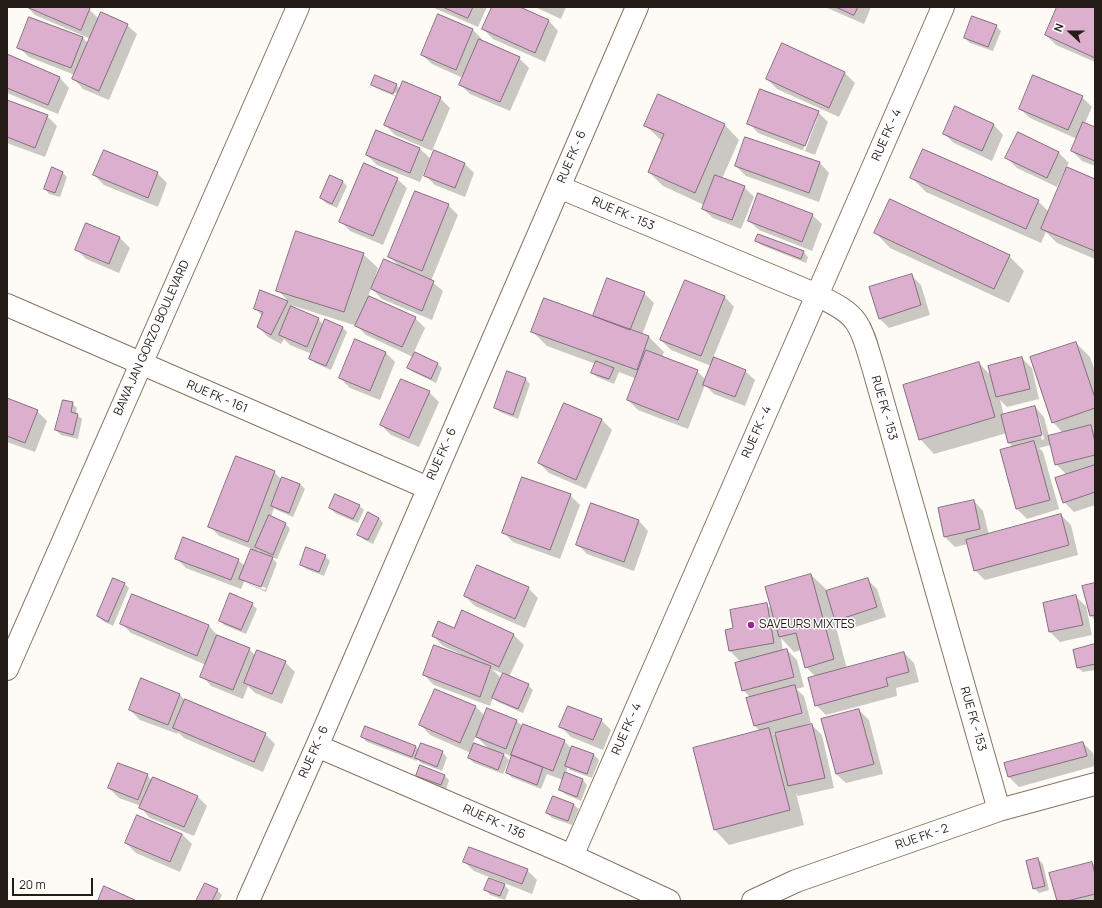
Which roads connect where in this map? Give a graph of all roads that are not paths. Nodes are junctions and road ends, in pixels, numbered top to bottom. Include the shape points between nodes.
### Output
1 (298, 7) edge
2 (637, 7) edge
3 (943, 7) edge
4 (559, 187) junction
5 (817, 295) junction
6 (7, 305) edge
7 (141, 363) junction
8 (428, 488) junction
9 (7, 669) edge
10 (317, 746) junction
11 (1095, 784) edge
12 (999, 810) junction
13 (572, 856) junction
14 (248, 901) edge
15 (669, 901) edge
16 (753, 901) edge

1 - 7 street, BAWA JAN GORZO BOULEVARD
2 - 4 street, RUE FK - 6
3 - 5 street, RUE FK - 4
4 - 5 street, RUE FK - 153
4 - 8 street, RUE FK - 6
5 - 12 street, RUE FK - 153 via 841,308 851,317 864,339
5 - 13 street, RUE FK - 4
6 - 7 street, RUE FK - 161
7 - 8 street, RUE FK - 161
7 - 9 street, BAWA JAN GORZO BOULEVARD
8 - 10 street, RUE FK - 6
10 - 13 street, RUE FK - 136
10 - 14 street, RUE FK - 6
11 - 12 street, RUE FK - 2
12 - 16 street, RUE FK - 2 via 796,881
13 - 15 street, RUE FK - 136

